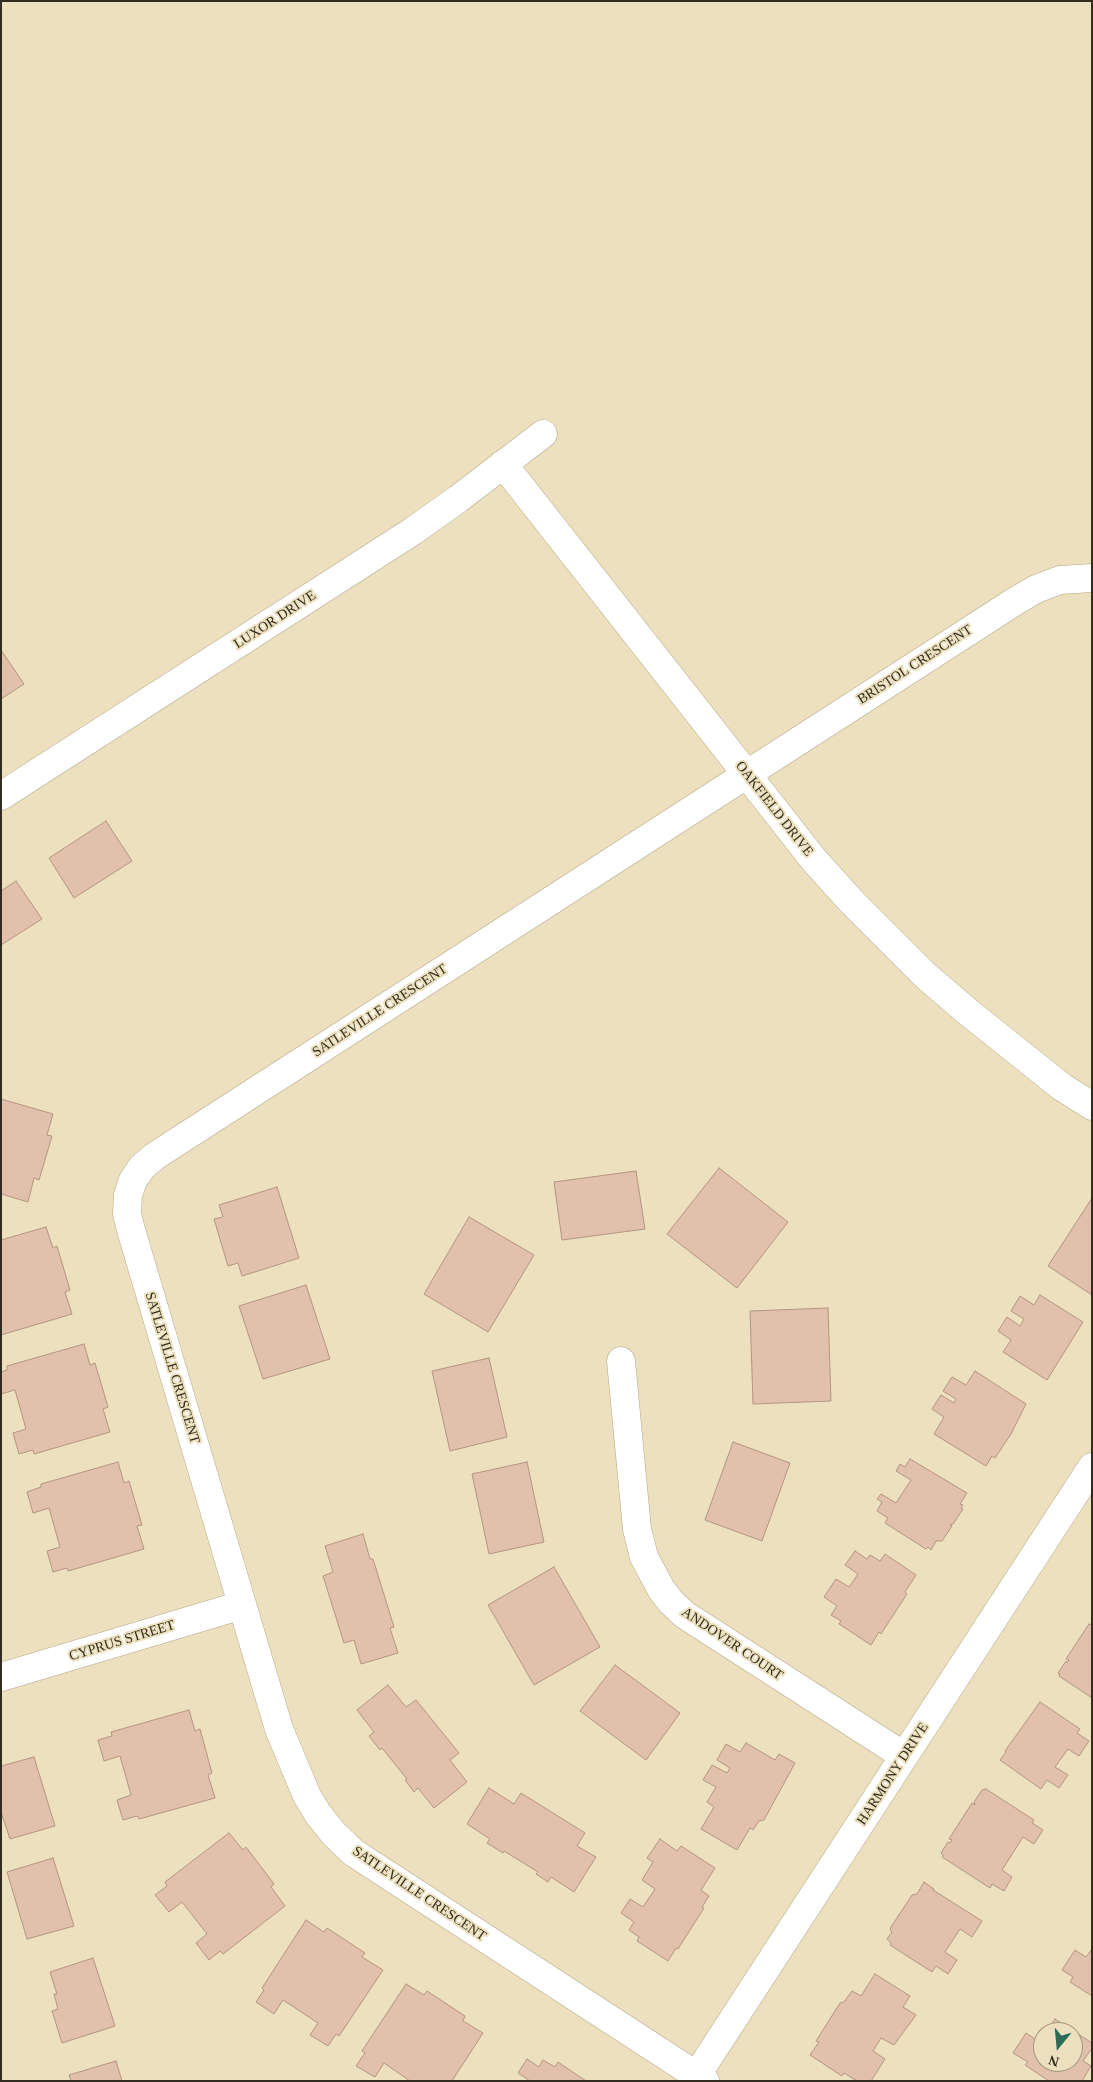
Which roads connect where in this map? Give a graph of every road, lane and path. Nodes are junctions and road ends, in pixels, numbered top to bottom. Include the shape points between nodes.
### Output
1 (543, 434) dead end
2 (503, 464) junction
3 (1092, 578) edge
4 (747, 774) junction
5 (1, 796) edge
6 (1092, 1106) edge
7 (622, 1361) dead end
8 (1092, 1467) edge
9 (242, 1605) junction
10 (1, 1677) edge
11 (904, 1756) junction
12 (698, 2079) edge

1 - 2 street, LUXOR DRIVE
2 - 4 street, OAKFIELD DRIVE
2 - 5 street, LUXOR DRIVE via 413,531
3 - 4 street, BRISTOL CRESCENT via 1060,580 1036,589
4 - 6 street, OAKFIELD DRIVE via 814,860 906,956 1016,1051
4 - 9 street, SATLEVILLE CRESCENT via 155,1156 142,1167 134,1180 128,1195 127,1214 131,1230
7 - 11 street, ANDOVER COURT via 636,1529 644,1557 661,1589 685,1615
8 - 11 street, HARMONY DRIVE
9 - 10 street, CYPRUS STREET
9 - 12 street, SATLEVILLE CRESCENT via 294,1768 306,1796 334,1834 381,1871
11 - 12 street, HARMONY DRIVE

